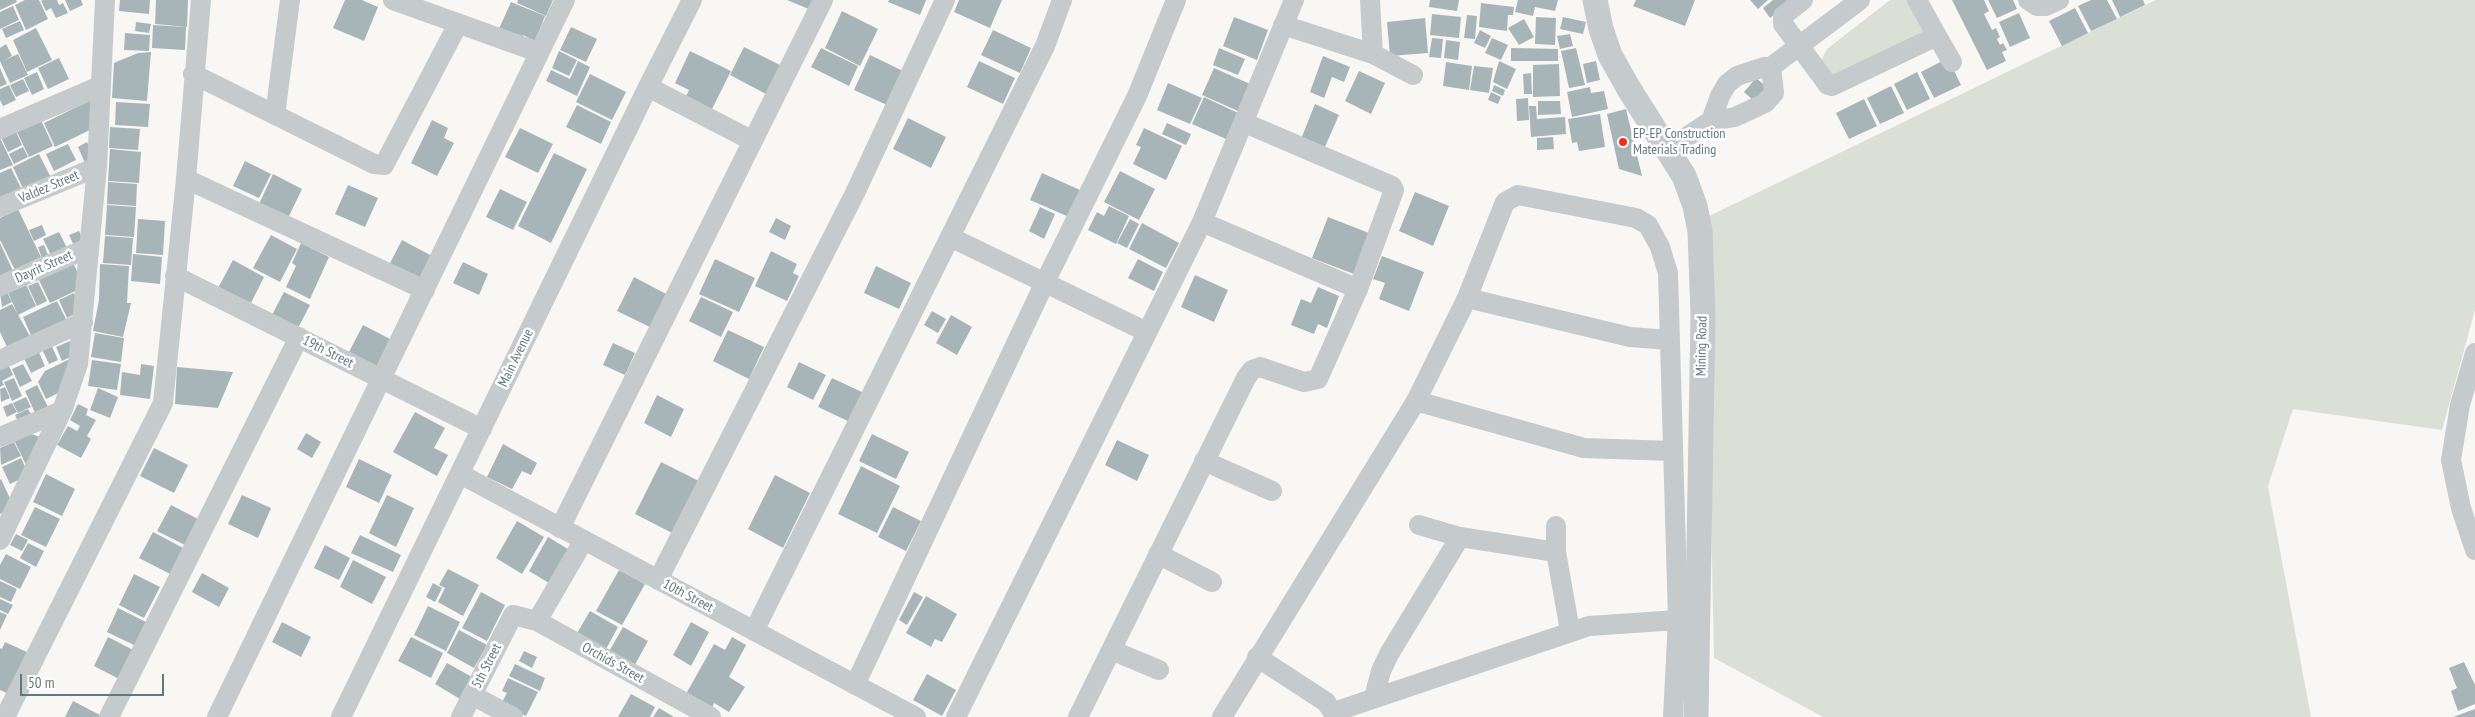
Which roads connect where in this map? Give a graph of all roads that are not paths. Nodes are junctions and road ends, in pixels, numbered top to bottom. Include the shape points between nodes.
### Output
1 (105, 0) edge
2 (201, 0) edge
3 (290, 0) edge
4 (394, 0) edge
5 (565, 0) edge
6 (692, 0) edge
7 (823, 0) edge
8 (945, 0) edge
9 (1062, 0) edge
10 (1176, 0) edge
11 (1294, 0) edge
12 (1370, 0) edge
13 (1595, 0) edge
14 (1803, 0) edge
15 (1860, 0) edge
16 (1917, 0) edge
17 (2028, 0) edge
18 (2059, 0) edge
19 (458, 24) junction
20 (1283, 25) junction
21 (1937, 36) junction
22 (1800, 46) junction
23 (538, 52) junction
24 (1373, 54) junction
25 (1952, 62) dead end
26 (1771, 67) junction
27 (193, 74) junction
28 (1413, 74) dead end
29 (100, 86) junction
30 (648, 87) junction
31 (275, 115) junction
32 (1710, 121) junction
33 (1244, 123) junction
34 (0, 129) edge
35 (753, 141) junction
36 (1668, 149) junction
37 (97, 167) junction
38 (186, 179) junction
39 (0, 207) edge
40 (1202, 222) junction
41 (950, 237) junction
42 (88, 248) junction
43 (175, 276) junction
44 (1046, 282) junction
45 (0, 286) edge
46 (1358, 289) junction
47 (425, 290) junction
48 (1467, 298) junction
49 (83, 322) junction
50 (1146, 332) junction
51 (299, 337) junction
52 (1669, 340) junction
53 (2475, 353) edge
54 (0, 360) edge
55 (383, 379) junction
56 (1416, 401) junction
57 (62, 411) junction
58 (482, 429) junction
59 (0, 437) edge
60 (1672, 451) junction
61 (1204, 461) junction
62 (460, 474) junction
63 (1272, 491) dead end
64 (6, 519) edge
65 (1419, 525) dead end
66 (1556, 526) dead end
67 (560, 528) junction
68 (1460, 537) junction
69 (0, 540) edge
70 (584, 540) junction
71 (2475, 550) edge
72 (1556, 552) junction
73 (1158, 554) junction
74 (658, 580) junction
75 (1212, 582) dead end
76 (514, 615) joint
77 (1678, 620) junction
78 (537, 621) junction
79 (754, 631) junction
80 (1570, 631) junction
81 (1111, 650) junction
82 (1257, 657) junction
83 (1159, 670) dead end
84 (855, 685) junction
85 (472, 695) junction
86 (1374, 698) junction
87 (1335, 714) edge
88 (5, 717) edge
89 (109, 717) edge
90 (217, 717) edge
91 (341, 717) edge
92 (461, 717) edge
93 (513, 717) edge
94 (711, 717) edge
95 (916, 717) edge
96 (956, 717) edge
97 (1078, 717) edge
98 (1222, 717) edge
99 (1674, 717) edge
100 (1696, 717) edge

1 - 29 street
2 - 27 street
3 - 31 street
4 - 19 street
5 - 23 street
6 - 30 street, Main Avenue
7 - 35 street
8 - 74 street via 855,193
9 - 41 street via 1045,46
10 - 44 street via 1137,96
11 - 20 street
12 - 24 street
13 - 36 street, Mining Road via 1610,55
14 - 22 street via 1782,20
15 - 22 street
16 - 21 street
17 - 18 street via 2037,6
19 - 23 street
19 - 31 street via 384,165 374,164
20 - 24 street
20 - 33 street
21 - 22 street via 1832,86
21 - 25 street
22 - 26 street
23 - 47 street
24 - 28 street
26 - 32 street via 1737,76 1727,84
26 - 32 street via 1774,92 1765,103 1734,118
27 - 31 street
27 - 38 street
29 - 34 street
29 - 37 street
30 - 35 street
30 - 58 street, Main Avenue
32 - 36 street
33 - 40 street
33 - 46 street via 1392,186 1394,190
35 - 67 street
36 - 100 street, Mining Road via 1684,176 1695,206 1702,261
37 - 39 street, Valdez Street
37 - 42 street
38 - 43 street
38 - 47 street
40 - 46 street
40 - 50 street
41 - 44 street
41 - 79 street
42 - 45 street, Dayrit Street
42 - 49 street
43 - 51 street, 19th Street
43 - 88 street via 163,403
44 - 50 street
44 - 84 street
46 - 61 street via 1318,379 1304,382 1260,367 1252,370
47 - 55 street
48 - 52 street via 1630,337
48 - 52 street via 1505,202 1511,198 1518,195 1636,218 1648,226 1660,247 1668,273
48 - 56 street
49 - 54 street
49 - 57 street via 78,364
50 - 96 street
51 - 55 street, 19th Street
51 - 89 street
52 - 60 street
53 - 71 street via 2460,406 2451,460 2461,508
55 - 58 street, 19th Street
55 - 90 street
56 - 60 street via 1584,448
56 - 82 street
57 - 59 street
57 - 64 street
58 - 62 street, Main Avenue
60 - 77 street
61 - 63 street
61 - 73 street
62 - 67 street, 10th Street
62 - 91 street, Main Avenue
64 - 69 street
65 - 68 street
66 - 72 street
67 - 70 street, 10th Street
68 - 72 street
68 - 86 street via 1389,654
70 - 74 street, 10th Street
70 - 78 street
72 - 80 street
73 - 75 street
73 - 81 street
74 - 79 street, 10th Street
76 - 78 street, Orchids Street
76 - 85 street, 5th Street
77 - 80 street via 1589,626
77 - 99 street
78 - 94 street, Orchids Street
79 - 84 street, 10th Street
80 - 86 street
81 - 83 street
81 - 97 street
82 - 87 street via 1326,702
82 - 98 street
84 - 95 street, 10th Street
85 - 92 street, 5th Street
85 - 93 street
86 - 87 street

